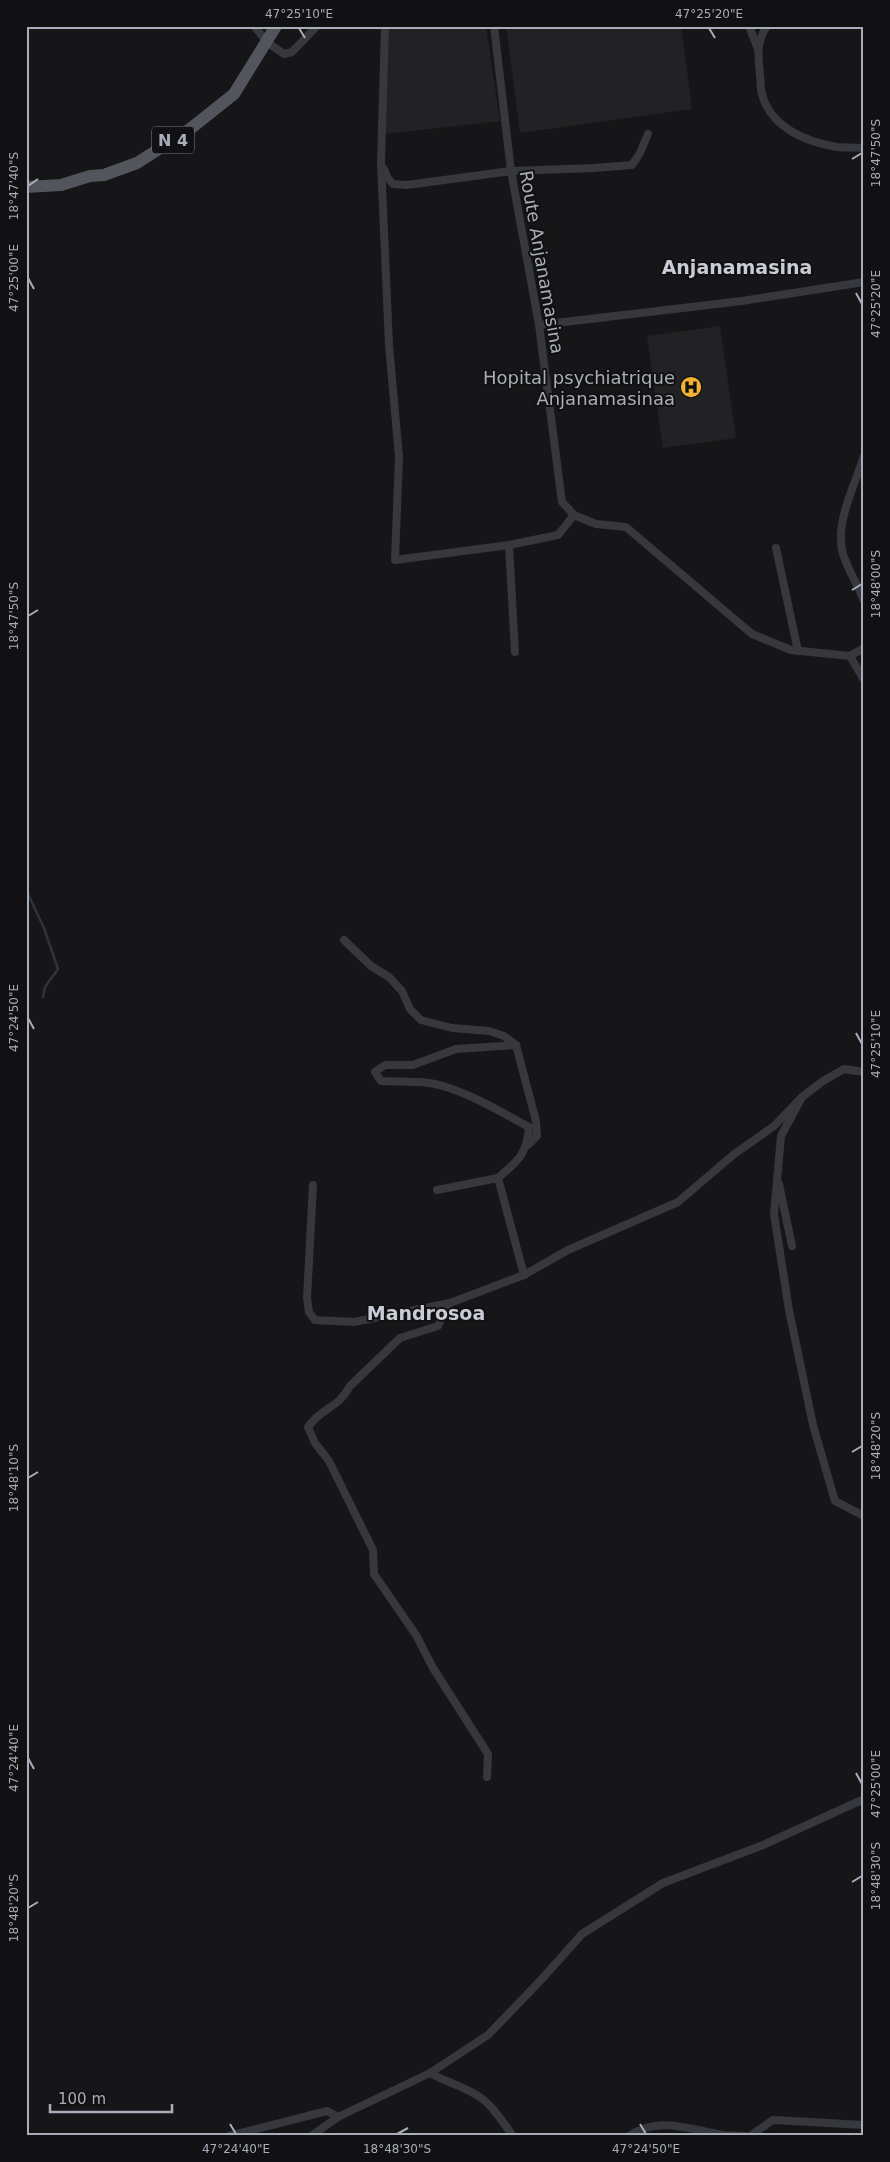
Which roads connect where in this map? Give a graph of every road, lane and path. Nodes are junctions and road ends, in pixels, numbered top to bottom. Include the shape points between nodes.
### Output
1 (254, 26) edge
2 (276, 26) edge
3 (317, 26) edge
4 (385, 26) edge
5 (494, 26) edge
6 (750, 26) edge
7 (767, 26) edge
8 (268, 43) junction
9 (758, 49) junction
10 (648, 134) dead end
11 (864, 148) edge
12 (382, 163) junction
13 (511, 171) junction
14 (26, 187) edge
15 (864, 282) edge
16 (539, 324) junction
17 (864, 456) edge
18 (574, 515) junction
19 (509, 545) junction
20 (776, 548) dead end
21 (864, 600) edge
22 (864, 648) edge
23 (798, 651) junction
24 (514, 652) dead end
25 (850, 656) junction
26 (864, 680) edge
27 (344, 940) dead end
28 (516, 1045) junction
29 (864, 1072) edge
30 (802, 1097) junction
31 (528, 1145) junction
32 (778, 1177) junction
33 (498, 1178) junction
34 (313, 1185) dead end
35 (438, 1190) dead end
36 (792, 1246) dead end
37 (524, 1275) junction
38 (450, 1303) junction
39 (864, 1516) edge
40 (486, 1777) dead end
41 (864, 1799) edge
42 (430, 2072) junction
43 (338, 2117) junction
44 (864, 2125) edge
45 (229, 2136) edge
46 (311, 2136) edge
47 (513, 2136) edge
48 (629, 2136) edge
49 (746, 2136) edge
50 (750, 2136) edge

1 - 8 street
2 - 8 main road, N 4
3 - 8 street via 292,52 284,54
4 - 12 street
5 - 13 street, Route Anjanamasina
6 - 9 street
7 - 9 street
8 - 14 main road, N 4 via 234,94 190,129 137,163 61,185
9 - 11 street via 762,94 768,109 791,133 838,147
10 - 13 street via 632,165
12 - 13 street via 393,184
12 - 19 street via 389,346 399,457 395,560
13 - 16 street, Route Anjanamasina
15 - 16 street via 742,301
16 - 18 street, Route Anjanamasina via 562,502
17 - 21 street via 842,533 842,551
18 - 19 street via 558,535
18 - 23 street via 596,524 626,527 752,634
19 - 24 street
20 - 23 street
22 - 25 street
23 - 25 street
25 - 26 street
27 - 28 street via 371,966 389,976 421,1020 452,1028 489,1031
28 - 31 street via 536,1121 537,1136
28 - 31 street via 456,1049 413,1065 385,1065 375,1072 381,1081 445,1086 483,1102 529,1127
29 - 30 street via 844,1070
30 - 32 street via 781,1136
30 - 37 street via 774,1126 733,1155 678,1202 568,1250
31 - 33 street via 515,1164
32 - 36 street
32 - 39 street via 774,1214 789,1310 813,1425 835,1501
33 - 35 street
33 - 37 street
34 - 38 street via 307,1298 309,1312 315,1320 354,1322
37 - 38 street
38 - 40 street via 438,1326 400,1338 350,1386 335,1406 316,1415 308,1427 314,1443 329,1461 373,1550 374,1574 416,1635 433,1668 488,1754
41 - 42 street via 763,1845 663,1883 582,1934 488,2035
42 - 43 street
42 - 47 street via 486,2101
43 - 45 street via 326,2111
43 - 46 street
44 - 50 street via 773,2120
48 - 49 street via 658,2125 678,2125

